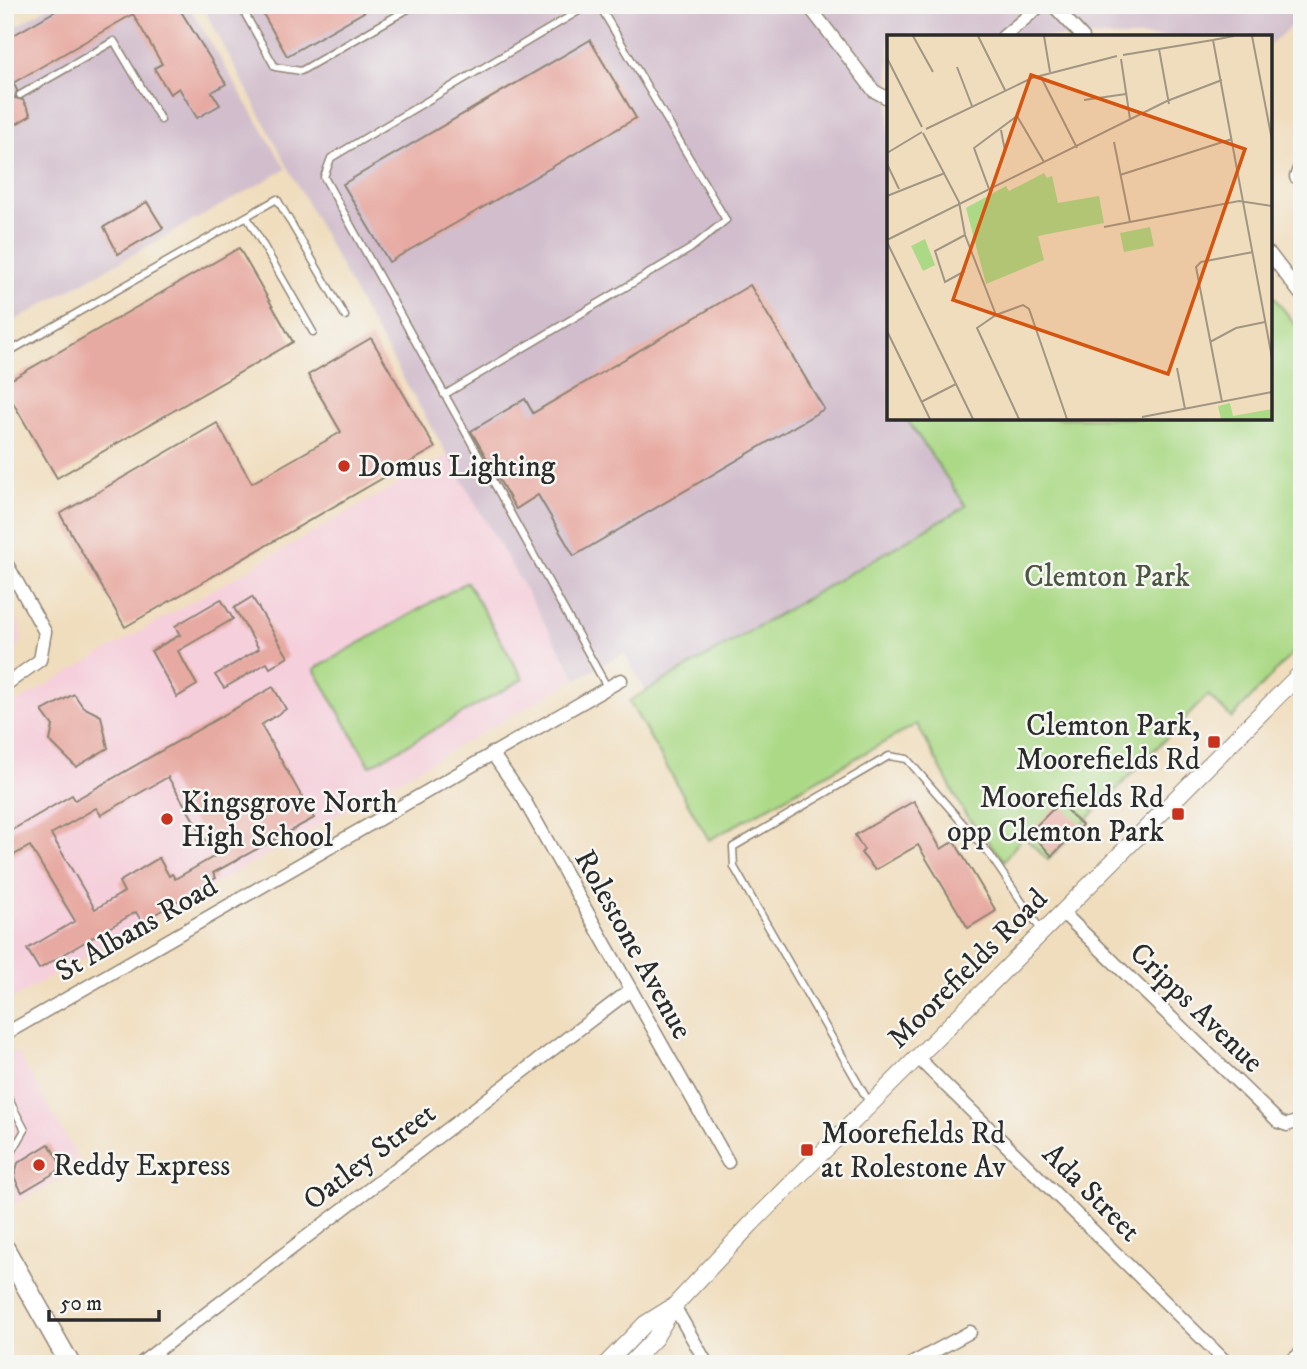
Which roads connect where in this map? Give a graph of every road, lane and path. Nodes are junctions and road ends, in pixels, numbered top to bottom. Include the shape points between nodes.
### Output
1 (16, 5) edge
2 (240, 5) edge
3 (415, 5) edge
4 (589, 5) edge
5 (599, 5) edge
6 (808, 5) edge
7 (1041, 5) edge
8 (1053, 5) edge
9 (5, 12) edge
10 (1005, 35) edge
11 (1081, 35) edge
12 (20, 95) dead end
13 (887, 98) edge
14 (161, 120) dead end
15 (1302, 161) edge
16 (1296, 177) dead end
17 (247, 217) junction
18 (1272, 257) edge
19 (1302, 296) edge
20 (345, 316) dead end
21 (313, 331) dead end
22 (5, 354) edge
23 (444, 395) junction
24 (5, 561) edge
25 (1302, 673) edge
26 (621, 680) dead end
27 (5, 685) edge
28 (607, 688) junction
29 (492, 753) junction
30 (1062, 912) junction
31 (1042, 931) junction
32 (629, 991) junction
33 (5, 1034) edge
34 (918, 1058) junction
35 (5, 1092) edge
36 (871, 1106) junction
37 (1302, 1120) edge
38 (728, 1162) dead end
39 (5, 1164) edge
40 (5, 1249) edge
41 (674, 1306) junction
42 (970, 1332) dead end
43 (1302, 1352) edge
44 (71, 1364) edge
45 (141, 1364) edge
46 (606, 1364) edge
47 (630, 1364) edge
48 (707, 1364) edge
49 (911, 1364) edge
50 (1228, 1364) edge
51 (1288, 1364) edge

1 - 9 lane
2 - 3 lane via 275,66 301,71
4 - 23 lane via 331,158 327,168 324,177
5 - 23 lane via 726,220 690,249
6 - 13 street via 874,91
7 - 10 street
8 - 11 street
12 - 14 lane via 114,41
15 - 16 street
17 - 20 lane via 277,199
17 - 21 lane
17 - 22 lane
18 - 19 street
23 - 28 lane
24 - 27 street via 45,632 40,660
25 - 30 main road, Moorefields Road
26 - 28 street, St Albans Road
28 - 29 street, St Albans Road
29 - 32 street, Rolestone Avenue via 523,798
29 - 33 street, St Albans Road
30 - 31 main road, Moorefields Road
30 - 37 street, Cripps Avenue via 1279,1122 1287,1125
31 - 34 main road, Moorefields Road
31 - 36 lane via 990,855 907,759 889,755 733,847 734,867
32 - 38 street, Rolestone Avenue
32 - 45 street, Oatley Street
34 - 36 main road, Moorefields Road
34 - 50 street, Ada Street
35 - 39 lane via 25,1130
36 - 41 main road, Moorefields Road
40 - 44 main road
41 - 46 main road, Moorefields Road via 645,1324
41 - 47 main road, Moorefields Road via 655,1338
41 - 48 street
42 - 49 street
43 - 51 street

